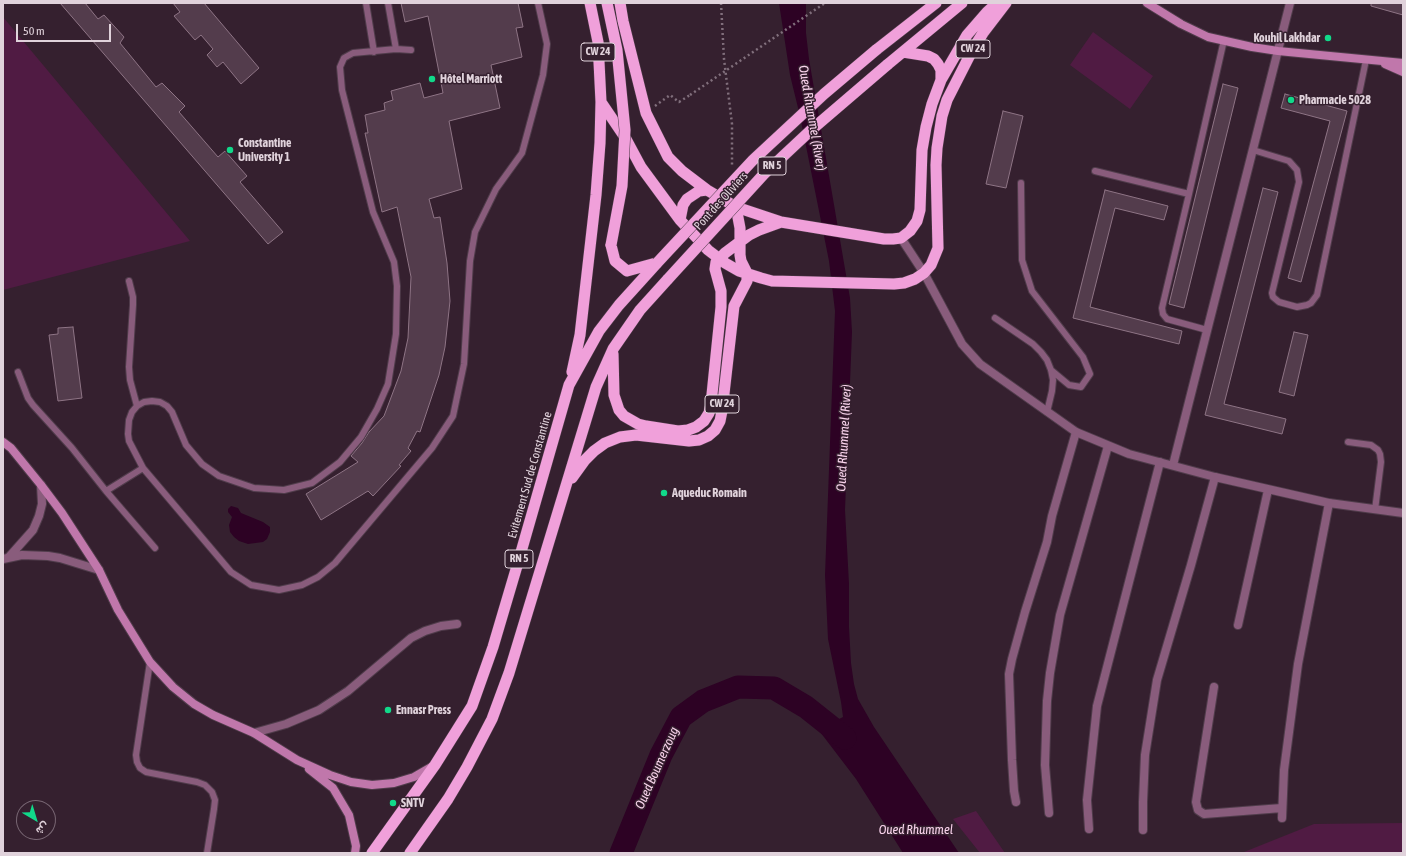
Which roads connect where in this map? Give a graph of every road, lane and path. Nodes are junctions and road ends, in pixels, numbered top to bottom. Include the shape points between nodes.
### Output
1 (366, 3) edge
2 (388, 3) edge
3 (538, 3) edge
4 (590, 3) edge
5 (607, 3) edge
6 (620, 3) edge
7 (721, 3) edge
8 (825, 3) edge
9 (936, 3) edge
10 (962, 3) edge
11 (997, 3) edge
12 (1006, 3) edge
13 (1147, 3) edge
14 (1290, 3) edge
15 (1224, 40) junction
16 (396, 49) junction
17 (411, 50) dead end
18 (1278, 51) junction
19 (374, 52) junction
20 (903, 52) junction
21 (1366, 60) junction
22 (1379, 61) junction
23 (1403, 63) edge
24 (1403, 72) edge
25 (941, 80) junction
26 (602, 102) junction
27 (646, 113) junction
28 (1253, 150) junction
29 (732, 167) dead end
30 (1094, 171) dead end
31 (1021, 182) dead end
32 (707, 190) junction
33 (1189, 194) junction
34 (736, 207) junction
35 (680, 220) junction
36 (781, 222) junction
37 (901, 238) junction
38 (740, 242) junction
39 (718, 258) junction
40 (657, 263) junction
41 (924, 273) junction
42 (747, 274) junction
43 (129, 281) dead end
44 (995, 318) dead end
45 (1207, 330) junction
46 (613, 348) junction
47 (1051, 370) junction
48 (18, 372) dead end
49 (569, 385) junction
50 (137, 406) junction
51 (1047, 412) junction
52 (1076, 432) junction
53 (3, 442) edge
54 (1348, 442) dead end
55 (1108, 446) junction
56 (1160, 462) junction
57 (1173, 465) junction
58 (143, 468) junction
59 (1215, 477) junction
60 (41, 485) junction
61 (565, 489) junction
62 (1268, 490) junction
63 (106, 491) junction
64 (1329, 503) junction
65 (1375, 510) junction
66 (1403, 513) edge
67 (155, 548) dead end
68 (6, 558) edge
69 (99, 570) junction
70 (457, 624) dead end
71 (1238, 625) dead end
72 (150, 662) junction
73 (1214, 687) dead end
74 (254, 734) junction
75 (297, 760) junction
76 (435, 765) junction
77 (1016, 802) dead end
78 (1282, 808) junction
79 (1049, 813) dead end
80 (1282, 818) dead end
81 (1089, 829) dead end
82 (1143, 830) dead end
83 (207, 853) edge
84 (355, 853) edge
85 (372, 853) edge
86 (410, 853) edge

1 - 19 lane
2 - 16 lane
3 - 58 lane via 546,44 543,75 522,153 496,189 475,232 470,261 464,364 453,416 432,448 335,563 318,577 302,585 279,590 252,585 231,572
4 - 26 highway, CW 24 via 598,42
5 - 40 highway, CW 24, bridge via 617,50 625,130 622,186 611,245 615,261 627,271
6 - 27 highway, CW 24
7 - 29 path via 724,59 732,124
8 - 27 path, bridge via 679,102 670,94
9 - 40 highway, Pont des Oliviers / RN 5, bridge via 824,94 753,160
10 - 20 highway, RN 5
11 - 25 highway via 967,35
12 - 41 highway, CW 24 via 973,49 947,100 936,154 938,248 931,265
13 - 15 main road via 1196,32
14 - 18 street
15 - 18 main road
15 - 33 lane
16 - 17 lane
16 - 19 lane
18 - 21 main road
18 - 28 street
19 - 50 lane via 353,53 344,58 340,67 342,90 373,212 394,262 397,286 396,334 388,384 361,438 340,462 312,483 284,490 254,488 219,476 202,464 186,445 167,406 152,401
20 - 25 highway via 934,59 941,70
20 - 46 highway, Pont des Oliviers / RN 5, bridge via 764,174 640,310
21 - 22 main road
21 - 28 lane via 1317,295 1307,305 1297,307 1278,302 1272,293 1299,182 1297,170 1289,161
22 - 23 main road
22 - 24 main road
25 - 37 highway via 932,104 922,150 921,198 917,221
26 - 35 highway, CW 24 via 641,167
26 - 49 highway, CW 24 via 596,195 580,335
27 - 32 highway, CW 24 via 668,157
28 - 45 street
30 - 33 lane
31 - 47 lane via 1022,260 1032,291 1083,357 1090,374 1081,387 1070,384
32 - 34 highway, CW 24
32 - 35 highway via 699,191 687,199 682,205
33 - 45 lane via 1162,308 1167,319
34 - 36 highway, CW 24
34 - 38 highway
35 - 39 highway, CW 24
36 - 37 highway, CW 24 via 884,239
36 - 38 highway, CW 24 via 759,230
37 - 41 street
38 - 39 highway, CW 24
38 - 42 highway via 741,261
39 - 42 highway, CW 24
39 - 46 highway, CW 24 via 715,269 721,292 721,307 711,404 704,421 696,427 678,431 638,424 624,416 614,395
40 - 49 highway, Evitement Sud de Constantine / RN 5 via 619,305 600,331
41 - 42 highway, CW 24 via 915,280 894,284 784,282
41 - 51 street via 962,344 980,364
42 - 61 highway, CW 24 via 746,284 734,306 722,411 715,430 699,440 689,441 636,435 612,440 585,460
43 - 50 lane via 133,305 129,367
44 - 47 lane via 1034,344 1047,360
45 - 57 street
46 - 61 highway, RN 5 via 596,387
47 - 51 lane via 1052,391
48 - 63 lane via 33,406 72,448
49 - 76 highway, Evitement Sud de Constantine / RN 5 via 493,647 472,706
50 - 58 lane via 129,420 128,434
51 - 52 street
52 - 55 street
52 - 77 street via 1009,674 1011,748
53 - 60 main road via 11,448
54 - 65 lane via 1371,445 1380,454
55 - 56 street
55 - 79 street via 1060,616 1050,673 1045,765
56 - 57 street
56 - 81 street via 1097,706 1087,800
57 - 59 street
58 - 63 lane
59 - 62 street
59 - 82 street via 1157,680 1145,755
60 - 68 street via 42,504 33,530
60 - 69 main road
61 - 86 highway, RN 5 via 492,719 448,799
62 - 64 street
62 - 71 street
63 - 67 lane
64 - 65 street
64 - 78 street via 1298,664 1284,770
65 - 66 street
68 - 69 street via 28,555 60,558
69 - 72 main road via 118,610
70 - 74 street via 441,626 411,638 348,691 319,710
72 - 74 main road via 173,687 194,704
72 - 83 lane via 137,762 146,772 197,782 212,792 215,800
73 - 78 street via 1196,802 1198,810 1204,814
74 - 75 main road
75 - 76 main road via 350,782 372,785 394,783 414,777
75 - 84 main road via 333,788 349,815 356,846
76 - 85 highway, Evitement Sud de Constantine / RN 5
78 - 80 street

